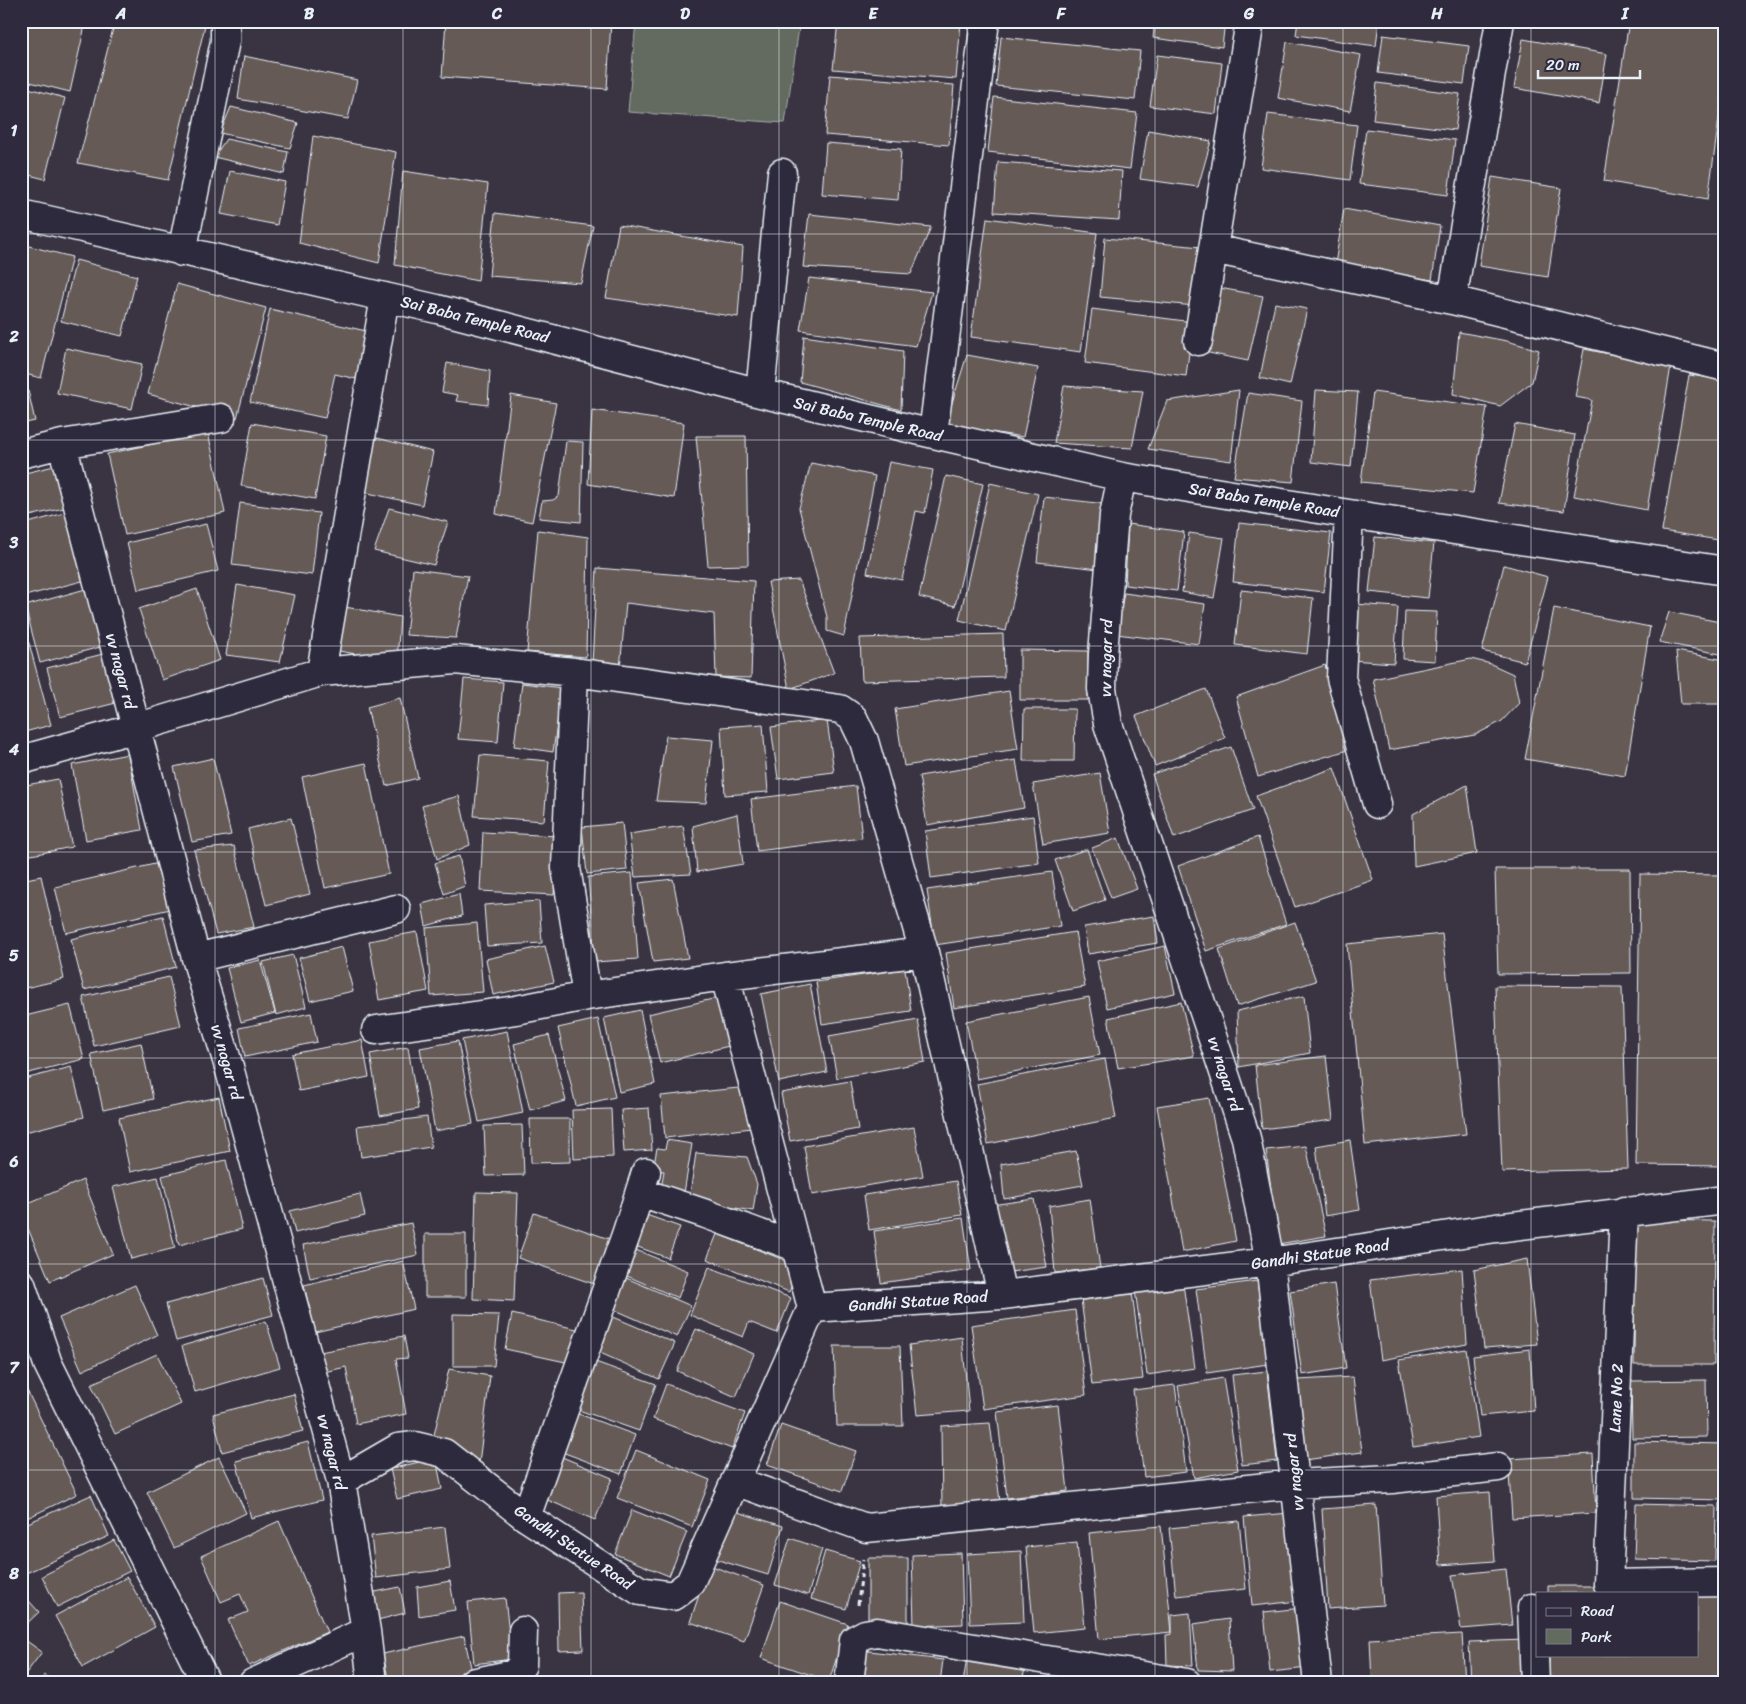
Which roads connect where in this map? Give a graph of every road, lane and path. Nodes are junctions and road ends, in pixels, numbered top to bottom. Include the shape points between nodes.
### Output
1 (225, 21) edge
2 (985, 21) edge
3 (1250, 21) edge
4 (1500, 21) edge
5 (782, 173) dead end
6 (21, 214) edge
7 (1212, 249) junction
8 (182, 252) junction
9 (385, 297) junction
10 (1452, 300) junction
11 (1198, 341) dead end
12 (1725, 367) edge
13 (760, 393) junction
14 (220, 418) dead end
15 (933, 434) junction
16 (62, 444) junction
17 (21, 454) edge
18 (1122, 477) junction
19 (1349, 514) junction
20 (1725, 571) edge
21 (320, 672) junction
22 (574, 672) junction
23 (136, 728) junction
24 (21, 760) edge
25 (1377, 804) dead end
26 (396, 909) dead end
27 (924, 952) junction
28 (196, 958) junction
29 (725, 976) junction
30 (587, 996) junction
31 (376, 1030) dead end
32 (1725, 1200) edge
33 (1624, 1211) junction
34 (796, 1247) junction
35 (1270, 1262) junction
36 (21, 1284) edge
37 (1002, 1295) junction
38 (812, 1308) junction
39 (1498, 1467) dead end
40 (341, 1480) junction
41 (735, 1481) junction
42 (1295, 1484) junction
43 (526, 1517) junction
44 (866, 1528) junction
45 (1725, 1582) edge
46 (1532, 1608) dead end
47 (366, 1631) junction
48 (523, 1631) dead end
49 (854, 1640) junction
50 (206, 1683) edge
51 (253, 1683) edge
52 (372, 1683) edge
53 (472, 1683) edge
54 (849, 1683) edge
55 (1187, 1683) edge
56 (1318, 1683) edge
57 (1535, 1683) edge

1 - 8 street via 225,42
2 - 15 street
3 - 7 street
4 - 10 street
5 - 13 street
6 - 8 street, Sai Baba Temple Road
7 - 10 street
7 - 11 street
8 - 9 street, Sai Baba Temple Road
9 - 13 street, Sai Baba Temple Road
9 - 21 street
10 - 12 street
13 - 15 street, Sai Baba Temple Road
14 - 16 street
15 - 18 street, Sai Baba Temple Road
16 - 17 street
16 - 23 street, vv nagar rd
18 - 19 street, Sai Baba Temple Road
18 - 35 street, vv nagar rd via 1114,515 1103,654 1102,689 1108,724 1246,1138
19 - 20 street, Sai Baba Temple Road
19 - 25 street via 1341,678
21 - 22 street via 455,660
21 - 23 street
22 - 27 street via 840,709 853,718 864,741
22 - 30 street via 566,868
23 - 24 street
23 - 28 street, vv nagar rd
26 - 28 street
27 - 29 street
27 - 37 street
28 - 40 street, vv nagar rd via 229,1067
29 - 30 street
29 - 34 street
30 - 31 street via 516,1010
32 - 33 street, Gandhi Statue Road
33 - 35 street, Gandhi Statue Road
33 - 45 street, Lane No 2 via 1608,1584
34 - 38 street
34 - 43 street via 706,1214 643,1182
35 - 37 street, Gandhi Statue Road
35 - 42 street, vv nagar rd
36 - 50 street via 48,1364
37 - 38 street, Gandhi Statue Road
38 - 41 street, Gandhi Statue Road
39 - 42 street via 1392,1479
40 - 43 street, Gandhi Statue Road via 398,1448 427,1448 444,1453
40 - 47 street, vv nagar rd
41 - 43 street, Gandhi Statue Road via 690,1583 674,1596 640,1591
41 - 44 street
42 - 44 street
42 - 56 street, vv nagar rd
44 - 49 path
46 - 57 street
47 - 51 street
47 - 52 street, vv nagar rd
48 - 53 street via 522,1665 514,1674
49 - 54 street
49 - 55 street via 877,1632

